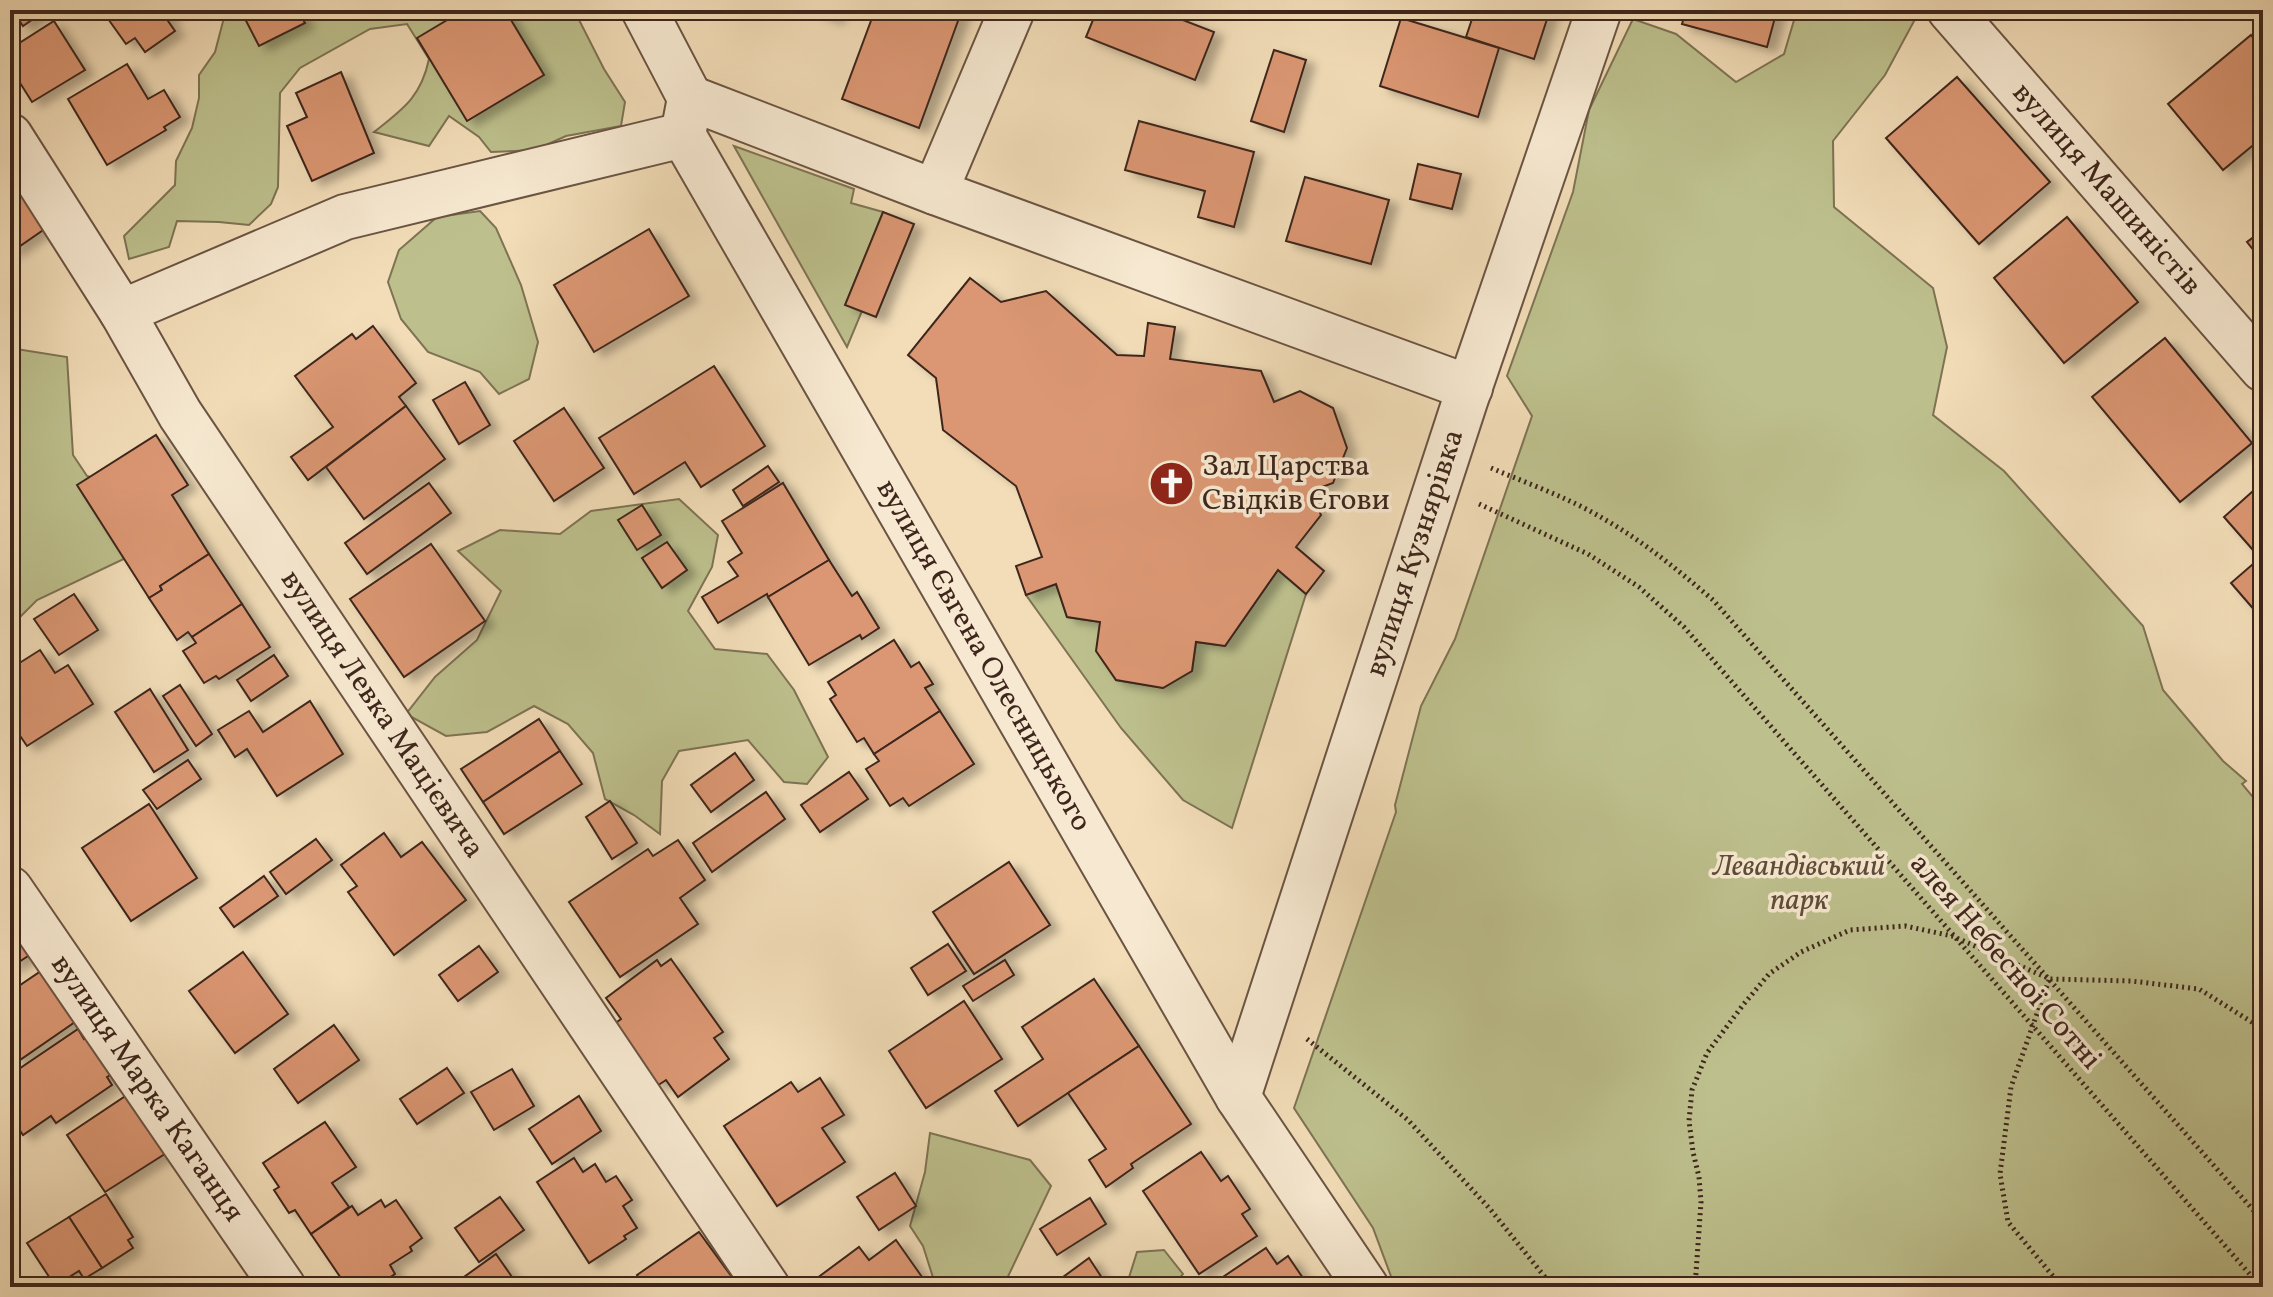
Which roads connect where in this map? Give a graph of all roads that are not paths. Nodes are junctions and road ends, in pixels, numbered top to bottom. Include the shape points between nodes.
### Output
1 (644, 10) edge
2 (1012, 10) edge
3 (1599, 10) edge
4 (1950, 10) edge
5 (687, 116) junction
6 (10, 136) edge
7 (935, 192) junction
8 (122, 312) junction
9 (2263, 369) edge
10 (1470, 388) junction
11 (10, 889) edge
12 (1238, 1097) junction
13 (283, 1287) edge
14 (767, 1287) edge
15 (1366, 1287) edge

1 - 5 street, вулиця Євгена Олесницького
2 - 7 street
3 - 10 street, вулиця Кузнярівка
4 - 9 street, вулиця Машиністів
5 - 7 street
5 - 8 street via 345,217
5 - 12 street, вулиця Євгена Олесницького
6 - 8 street, вулиця Левка Мацієвича
7 - 10 street
8 - 14 street, вулиця Левка Мацієвича via 180,414
10 - 12 street, вулиця Кузнярівка
11 - 13 street, вулиця Марка Каганця
12 - 15 street, вулиця Євгена Олесницького

